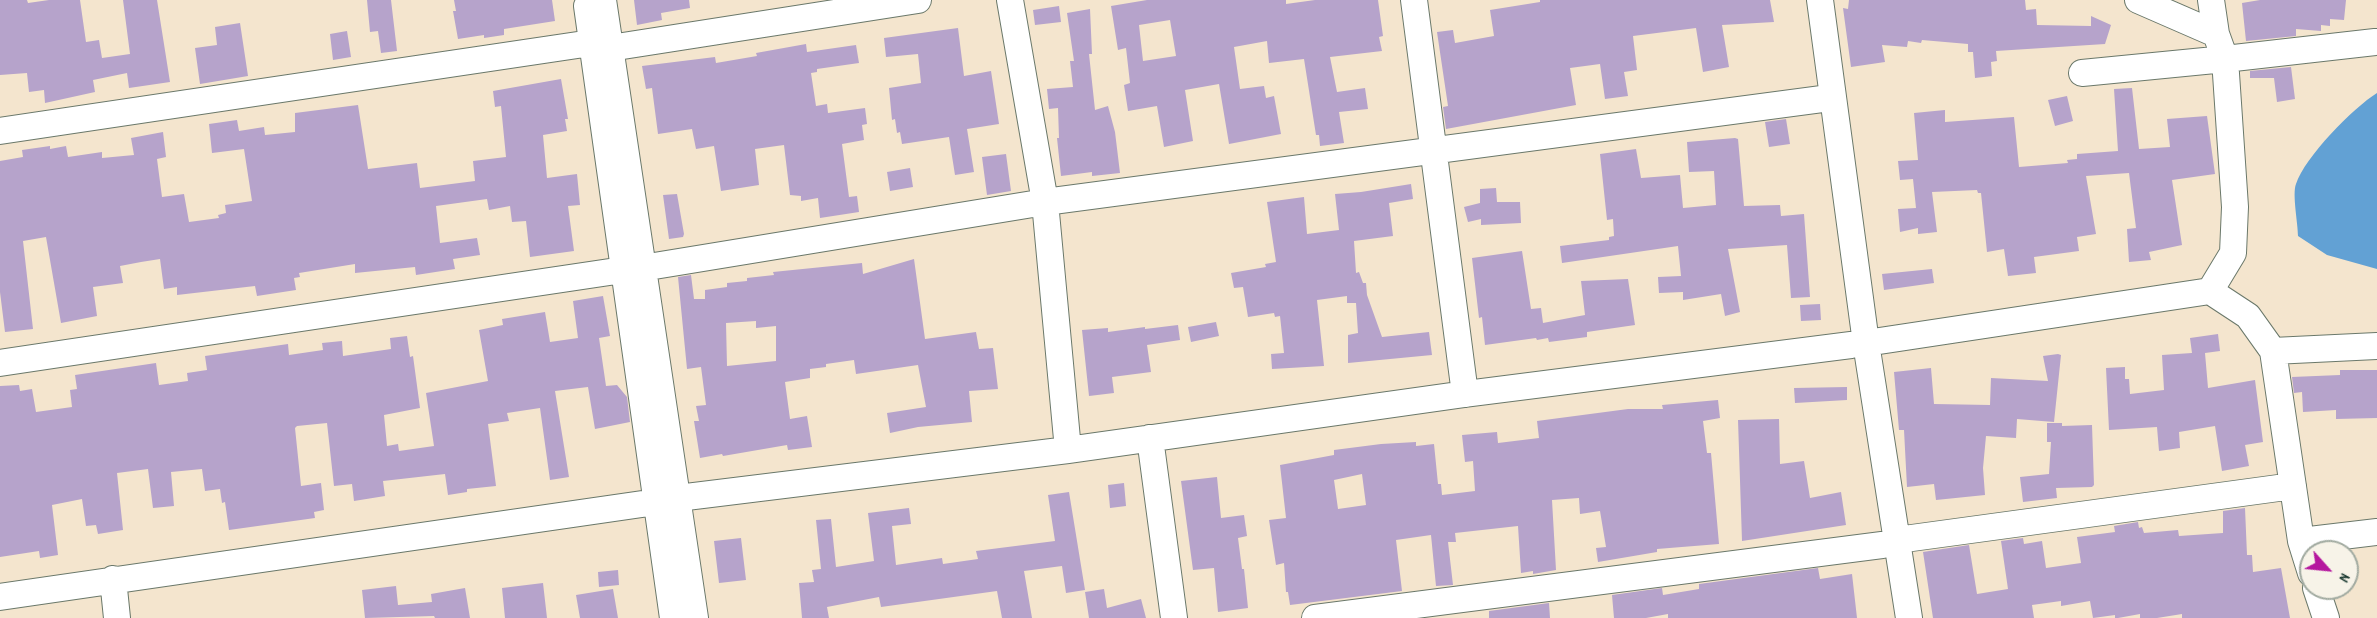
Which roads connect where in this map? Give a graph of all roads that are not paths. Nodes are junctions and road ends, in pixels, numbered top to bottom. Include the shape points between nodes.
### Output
1 (586, 0) edge
2 (603, 0) edge
3 (918, 0) edge
4 (1010, 0) edge
5 (1414, 0) edge
6 (1808, 0) edge
7 (1820, 0) edge
8 (2138, 0) edge
9 (2211, 0) edge
10 (2216, 34) junction
11 (2375, 42) dead end
12 (601, 46) junction
13 (2225, 59) junction
14 (2082, 72) dead end
15 (1822, 99) junction
16 (0, 130) edge
17 (1434, 152) junction
18 (1045, 202) junction
19 (633, 269) junction
20 (2210, 291) junction
21 (1859, 344) junction
22 (2377, 346) edge
23 (2273, 351) junction
24 (0, 363) edge
25 (1465, 394) junction
26 (1150, 438) junction
27 (1068, 450) junction
28 (2293, 486) junction
29 (667, 500) junction
30 (2377, 532) edge
31 (2301, 540) edge
32 (2309, 540) edge
33 (1890, 543) junction
34 (113, 579) junction
35 (0, 597) edge
36 (2320, 600) edge
37 (117, 618) edge
38 (673, 618) edge
39 (695, 618) edge
40 (1174, 618) edge
41 (1314, 618) edge
42 (1892, 618) edge
43 (1909, 618) edge
44 (2326, 618) edge

1 - 12 street
2 - 12 street
3 - 12 street
4 - 18 street
5 - 17 street
6 - 15 street
7 - 21 street
8 - 10 street
9 - 10 street
10 - 13 street
11 - 13 street
12 - 16 street
12 - 19 street
13 - 14 street
13 - 20 street via 2235,207 2233,253
15 - 17 street
15 - 21 street
17 - 18 street
17 - 25 street
18 - 19 street
18 - 27 street
19 - 24 street
19 - 29 street
20 - 21 street
20 - 23 street via 2248,316
21 - 25 street
21 - 33 street
22 - 23 street
23 - 28 street
25 - 26 street
26 - 27 street
26 - 40 street
27 - 29 street
28 - 31 street
28 - 33 street
29 - 34 street
29 - 38 street
29 - 39 street
30 - 32 street
33 - 41 street
33 - 42 street
33 - 43 street
34 - 35 street
34 - 37 street
36 - 44 street

